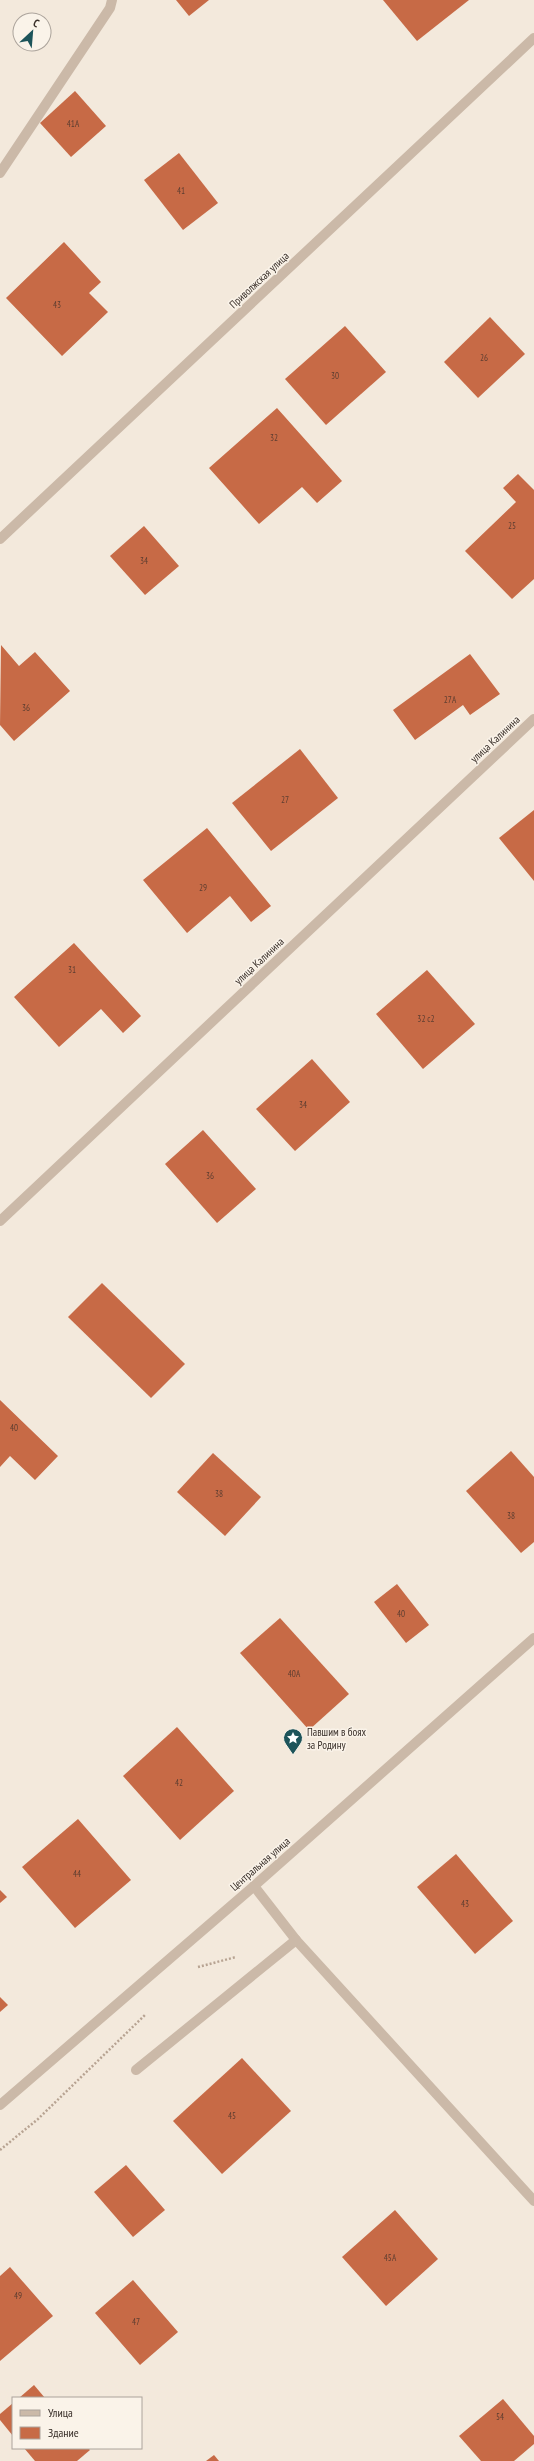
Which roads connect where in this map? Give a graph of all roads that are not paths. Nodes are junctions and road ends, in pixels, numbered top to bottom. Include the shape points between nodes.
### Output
1 (112, 0) edge
2 (534, 38) edge
3 (0, 173) edge
4 (0, 539) edge
5 (534, 718) edge
6 (0, 1221) edge
7 (534, 1638) edge
8 (254, 1886) junction
9 (296, 1940) junction
10 (136, 2070) dead end
11 (0, 2105) edge
12 (534, 2201) edge

1 - 3 street via 110,8
2 - 4 street, Приволжская улица
5 - 6 street, улица Калинина
7 - 8 street, Центральная улица
8 - 9 street
8 - 11 street, Центральная улица
9 - 10 street
9 - 12 street

